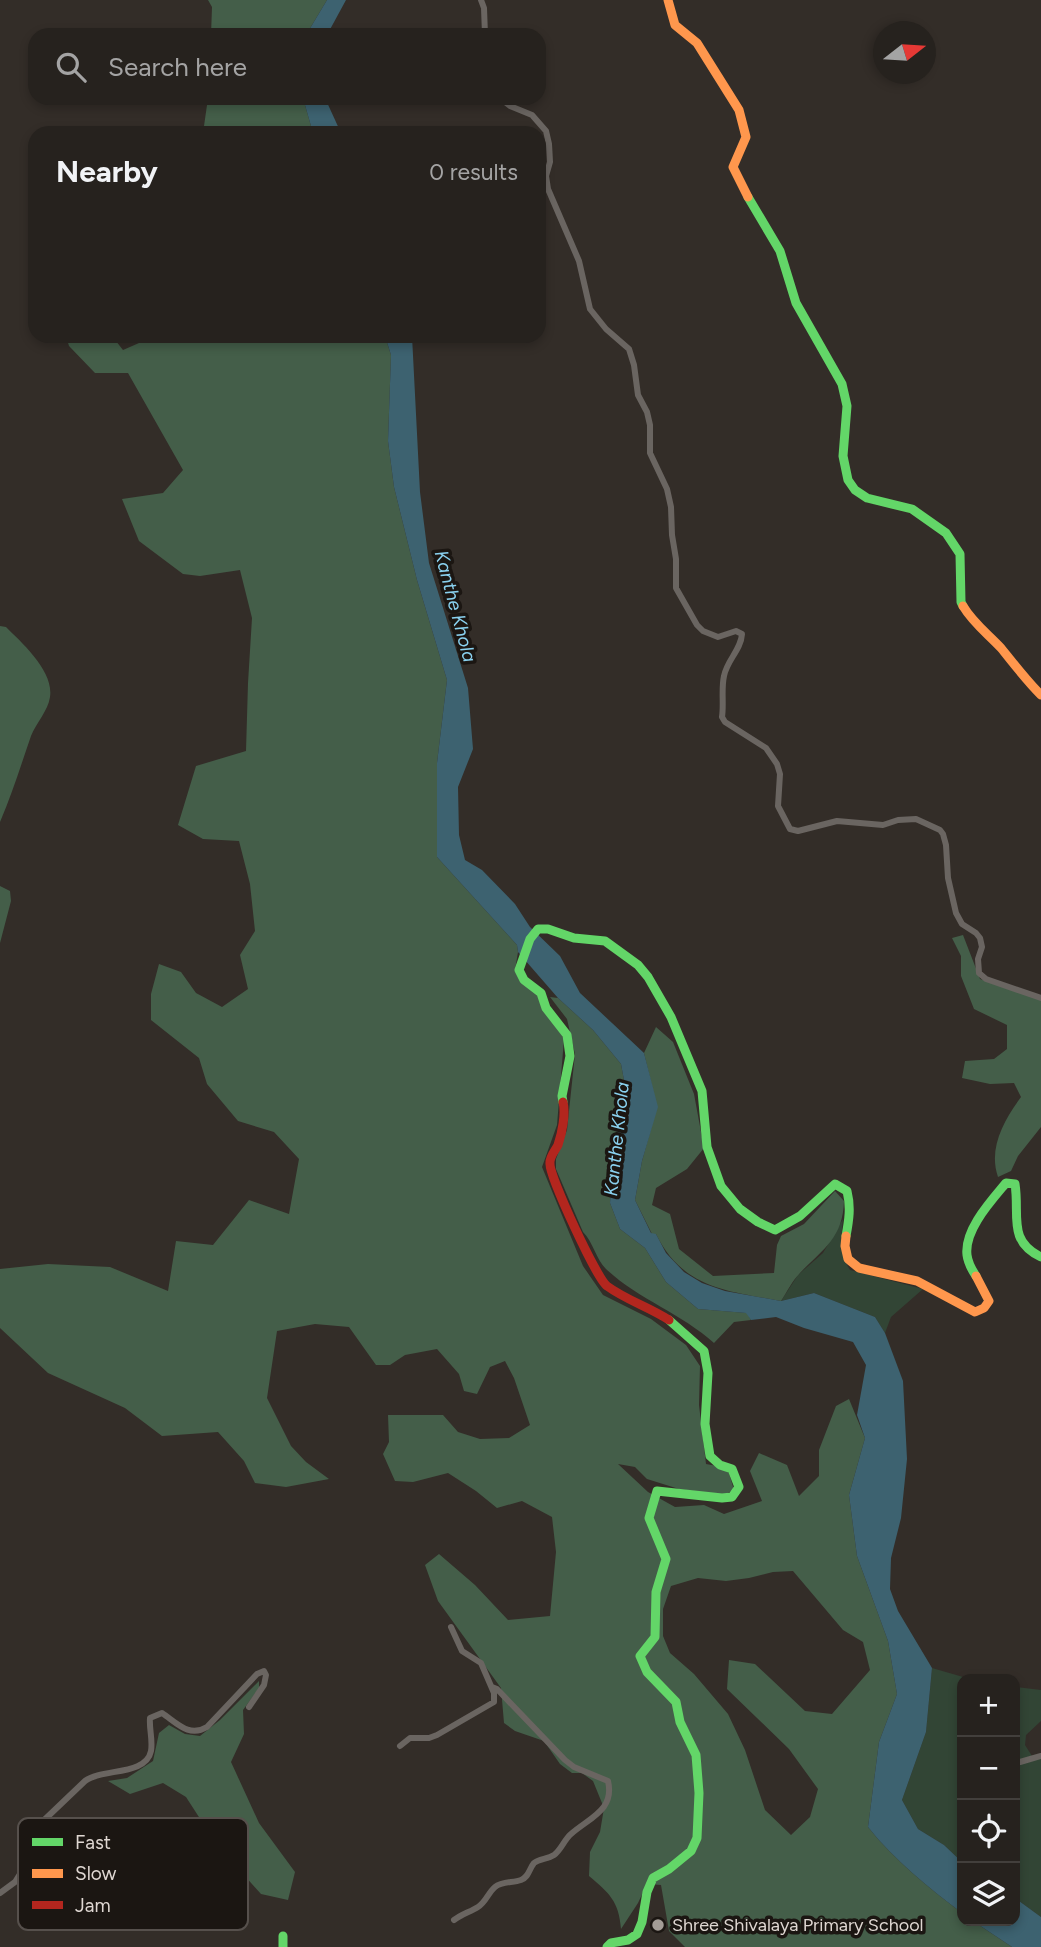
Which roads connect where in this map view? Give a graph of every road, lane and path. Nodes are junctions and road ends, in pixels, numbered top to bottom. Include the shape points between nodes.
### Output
1 (481, 0) edge
2 (667, 0) edge
3 (485, 28) edge
4 (509, 105) edge
5 (542, 126) edge
6 (546, 131) edge
7 (546, 176) edge
8 (546, 176) edge
9 (1041, 695) edge
10 (1041, 998) edge
11 (1041, 1257) edge
12 (451, 1627) dead end
13 (492, 1687) junction
14 (249, 1707) dead end
15 (400, 1746) dead end
16 (1041, 1756) edge
17 (1020, 1762) dead end
18 (47, 1818) edge
19 (18, 1877) edge
20 (0, 1893) edge
21 (454, 1920) dead end
22 (283, 1936) dead end
23 (283, 1947) edge
24 (607, 1947) edge

1 - 3 street
2 - 9 street via 675,25 697,43 739,110 746,137 733,167 780,251 796,303 842,384 847,406 843,456 848,480 867,498 912,509 946,533 960,554 965,609
4 - 5 street via 532,115
6 - 8 street via 550,162
7 - 10 street via 579,261 590,309 629,349 638,395 650,425 650,453 671,506 676,588 704,631 718,637 737,631 742,634 723,679 725,722 766,748 777,764 778,806 790,829 828,822 883,825 916,819 940,830 956,913 980,938 979,972 986,979
11 - 24 street via 1020,1245 1015,1184 1006,1183 995,1196 968,1241 967,1256 989,1301 975,1312 924,1284 856,1268 845,1248 850,1207 841,1185 835,1184 816,1205 785,1226 775,1230 758,1222 729,1198 722,1186 707,1147 702,1091 671,1017 648,977 605,941 548,929 538,929 530,940 519,970 541,993 546,1008 567,1035 570,1056 562,1096 565,1110 549,1161 552,1177 605,1285 650,1308 704,1351 710,1456 732,1469 739,1487 732,1497 717,1500 657,1490 649,1518 666,1559 656,1592 655,1637 640,1656 647,1672 676,1702 680,1723 696,1755 697,1838 691,1851 653,1878 638,1934
12 - 13 street via 462,1651 481,1663
13 - 15 street via 495,1698 489,1706 437,1735 410,1738
13 - 21 street via 565,1760 608,1781 611,1793 598,1813 558,1851 533,1864 522,1880 495,1886 477,1908
14 - 18 street via 264,1685 264,1671 201,1731 189,1731 162,1713 150,1718 151,1753 145,1762 125,1771 93,1775
16 - 17 street
19 - 20 street
22 - 23 street

